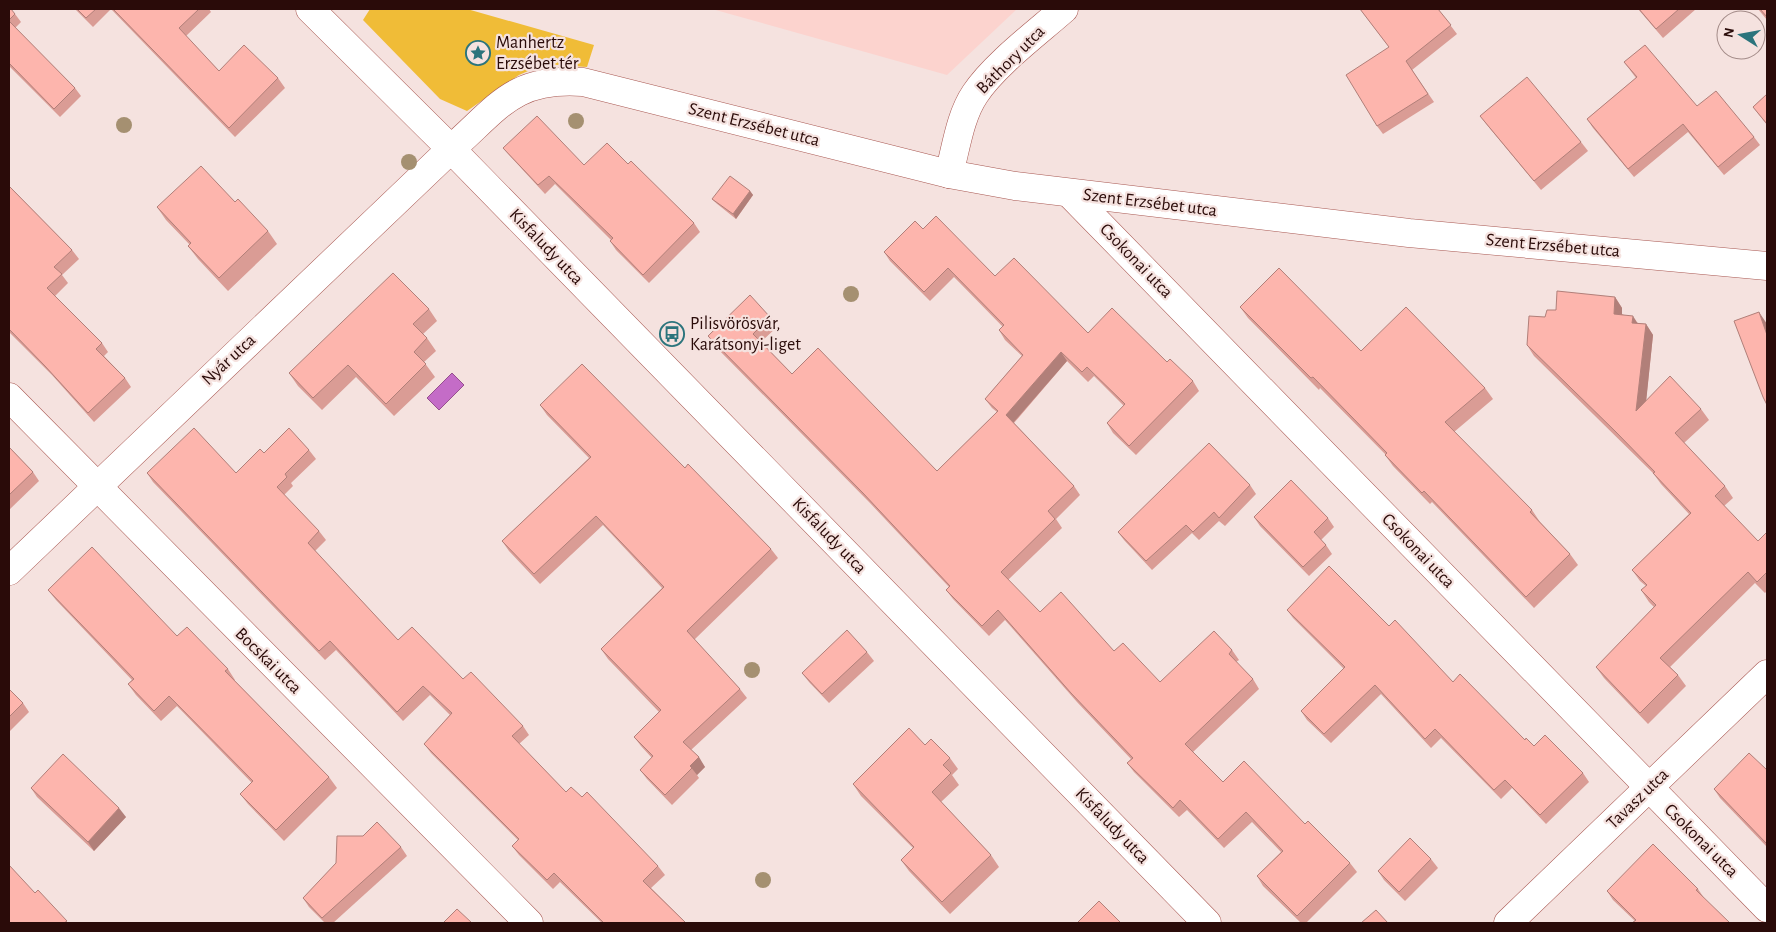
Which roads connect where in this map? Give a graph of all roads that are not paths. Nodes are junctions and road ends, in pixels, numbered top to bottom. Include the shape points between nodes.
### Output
1 (310, 9) edge
2 (1064, 9) edge
3 (451, 149) junction
4 (949, 174) junction
5 (1070, 194) junction
6 (1767, 266) edge
7 (9, 397) edge
8 (95, 487) junction
9 (9, 571) edge
10 (1767, 674) edge
11 (1649, 788) junction
12 (1767, 908) edge
13 (529, 923) edge
14 (1207, 923) edge
15 (1508, 923) edge

1 - 3 street
2 - 4 street, Báthory utca via 1004,62 975,94
3 - 4 street, Szent Erzsébet utca via 509,96 544,82 583,82
3 - 8 street, Nyár utca
3 - 14 street, Kisfaludy utca
4 - 5 street, Szent Erzsébet utca
5 - 6 street, Szent Erzsébet utca via 1409,233
5 - 11 street, Csokonai utca
7 - 8 street, Bocskai utca
8 - 9 street, Nyár utca
8 - 13 street, Bocskai utca
10 - 11 street, Tavasz utca
11 - 12 street, Csokonai utca
11 - 15 street, Tavasz utca

